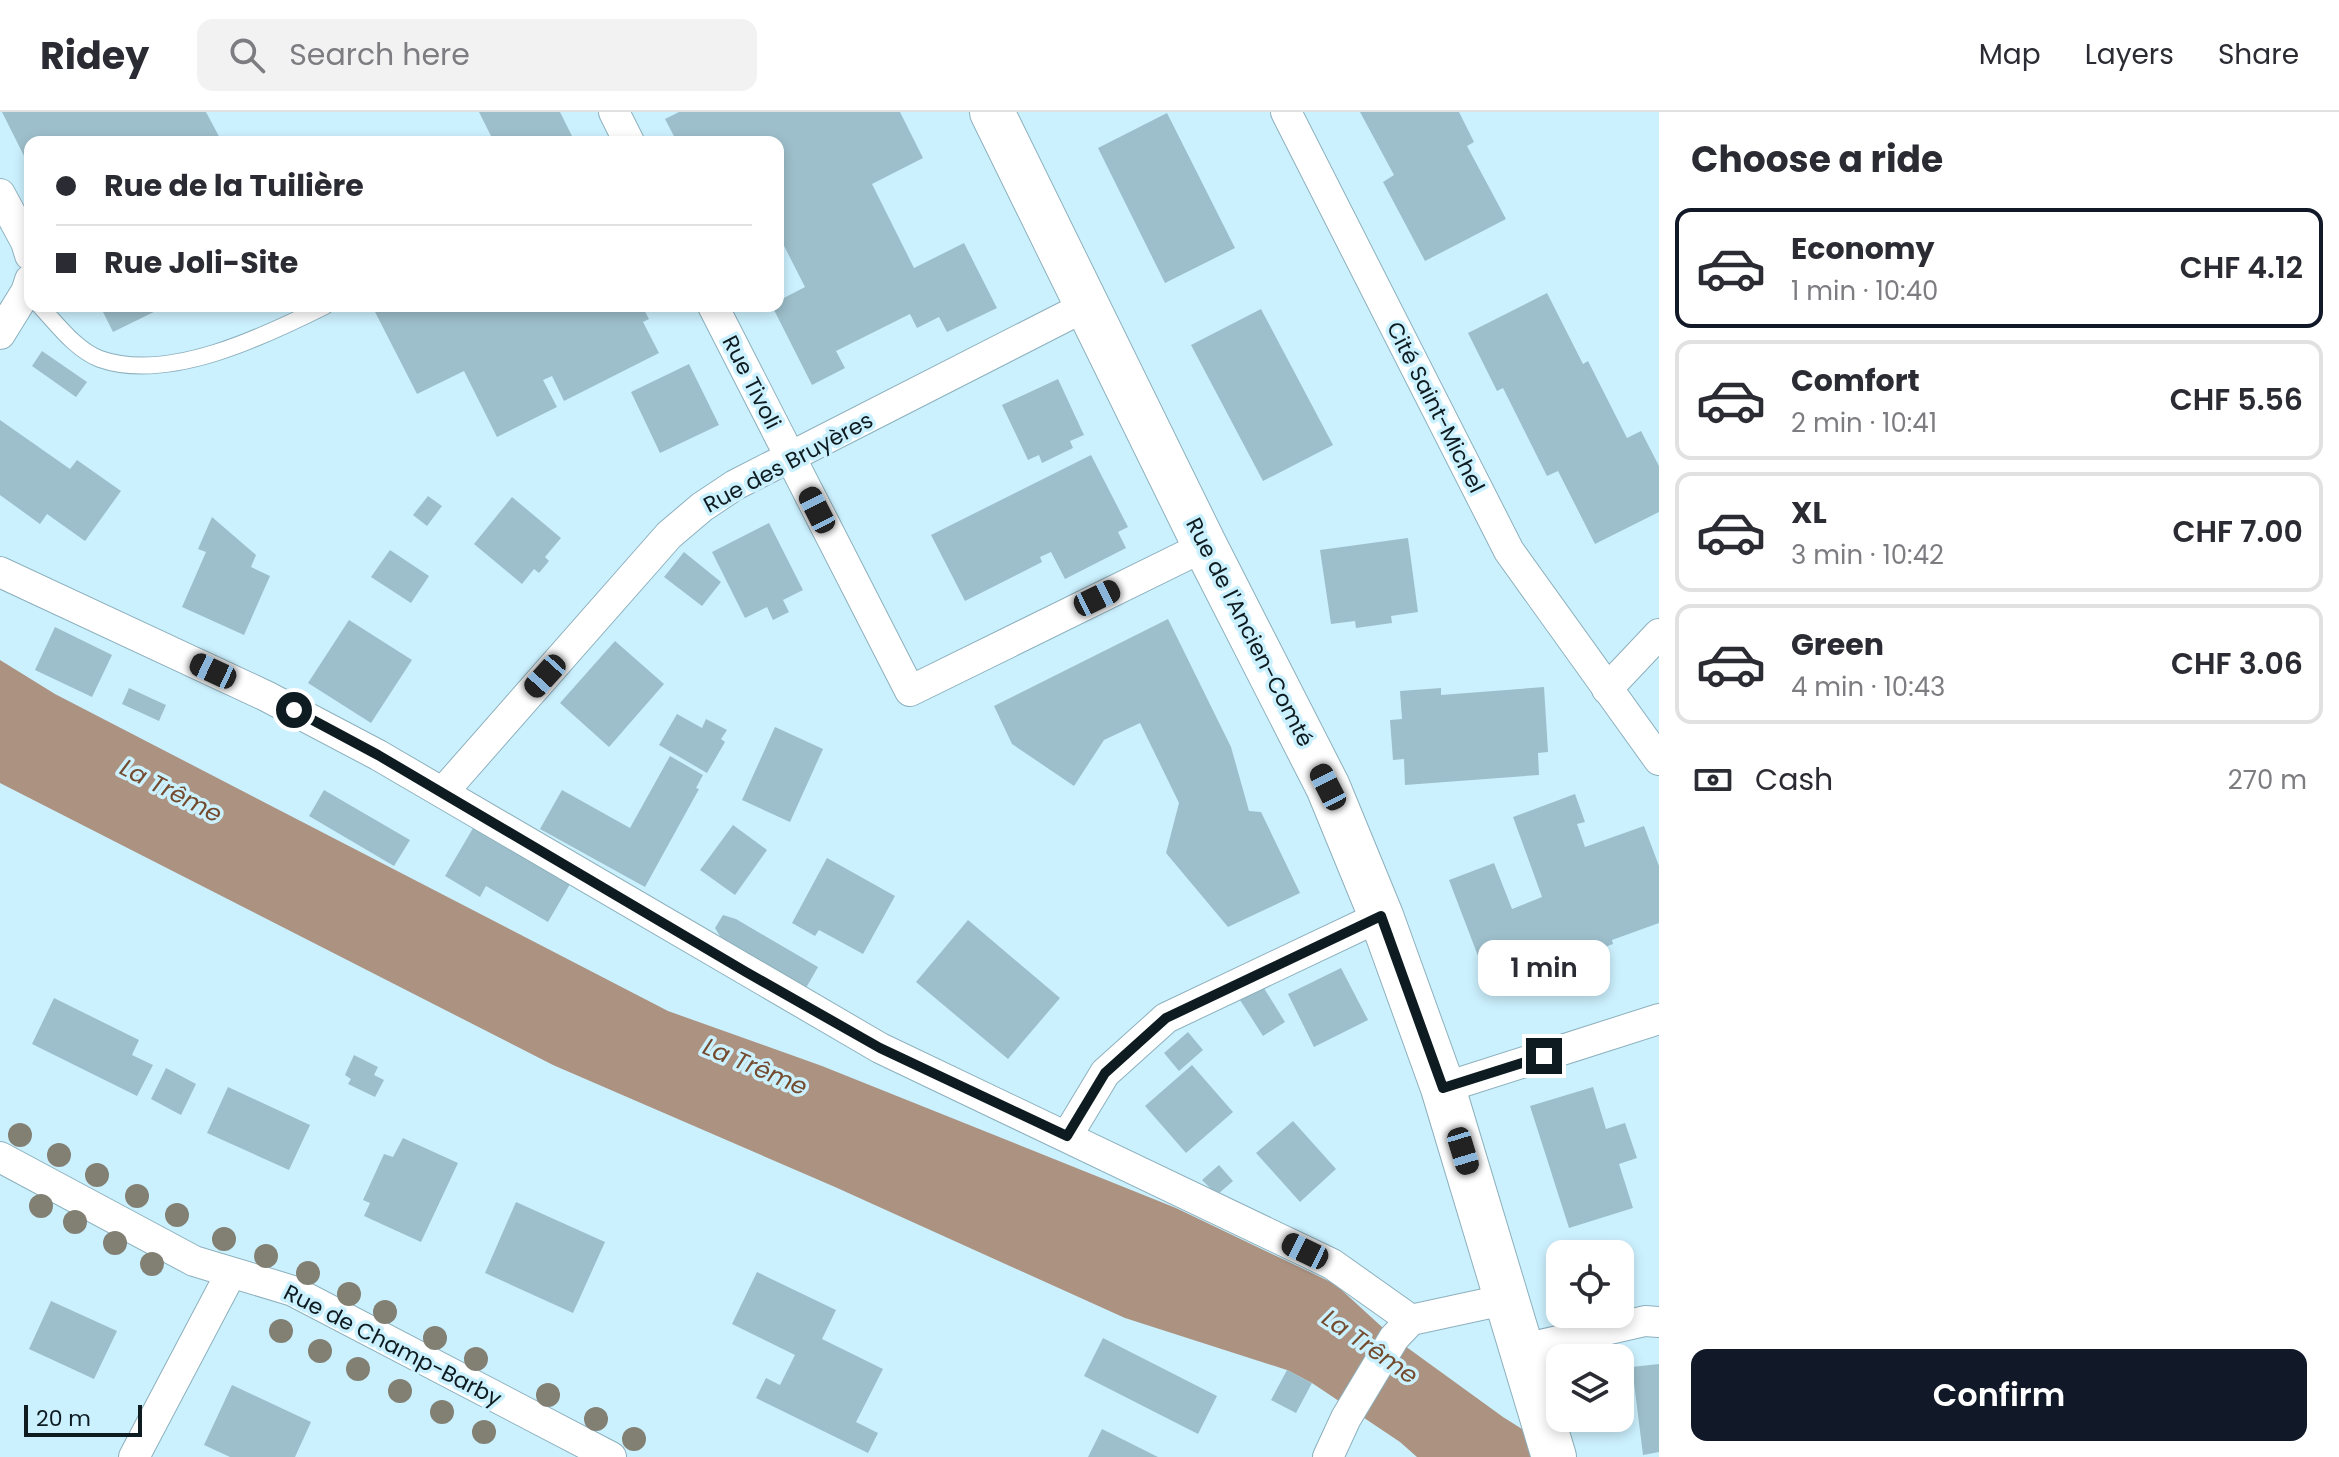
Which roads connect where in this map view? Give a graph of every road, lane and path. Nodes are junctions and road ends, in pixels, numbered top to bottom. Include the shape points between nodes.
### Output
1 (614, 112) edge
2 (992, 112) edge
3 (1286, 112) edge
4 (626, 136) edge
5 (0, 194) edge
6 (24, 238) edge
7 (24, 303) edge
8 (1088, 305) junction
9 (49, 312) edge
10 (313, 312) edge
11 (716, 312) edge
12 (0, 334) edge
13 (791, 459) junction
14 (1205, 546) junction
15 (0, 572) edge
16 (1659, 634) edge
17 (1607, 689) junction
18 (1659, 760) edge
19 (443, 792) junction
20 (1381, 916) junction
21 (1659, 1019) edge
22 (1443, 1088) junction
23 (1067, 1136) junction
24 (0, 1157) edge
25 (231, 1273) junction
26 (1508, 1299) junction
27 (1659, 1322) edge
28 (1402, 1329) junction
29 (1523, 1349) junction
30 (1552, 1451) edge
31 (134, 1457) edge
32 (611, 1457) edge
33 (1328, 1457) edge

1 - 4 street
2 - 8 main road, Rue de l'Ancien-Comté
3 - 17 street, Cité Saint-Michel via 1509,551
5 - 6 street
7 - 12 street
8 - 13 street, Rue des Bruyères
8 - 14 main road, Rue de l'Ancien-Comté
9 - 10 lane via 99,359 155,365 261,338
11 - 13 street, Rue Tivoli
13 - 14 street, Rue Tivoli via 910,691
13 - 19 street, Rue des Bruyères via 735,485 684,520
14 - 20 main road, Rue de l'Ancien-Comté via 1328,787
15 - 19 street via 266,696
16 - 17 street
17 - 18 street, Cité Saint-Michel
19 - 23 street via 880,1048
20 - 22 main road, Rue de l'Ancien-Comté
20 - 23 street via 1166,1018 1105,1073
21 - 22 street
22 - 26 main road, Rue de l'Ancien-Comté
23 - 28 street via 1332,1264
24 - 25 street, Rue de Champ-Barby via 194,1261
25 - 31 street
25 - 32 street, Rue de Champ-Barby via 293,1291
26 - 28 street
26 - 29 main road, Rue de l'Ancien-Comté
27 - 29 street
28 - 33 street
29 - 30 main road, Rue de l'Ancien-Comté

